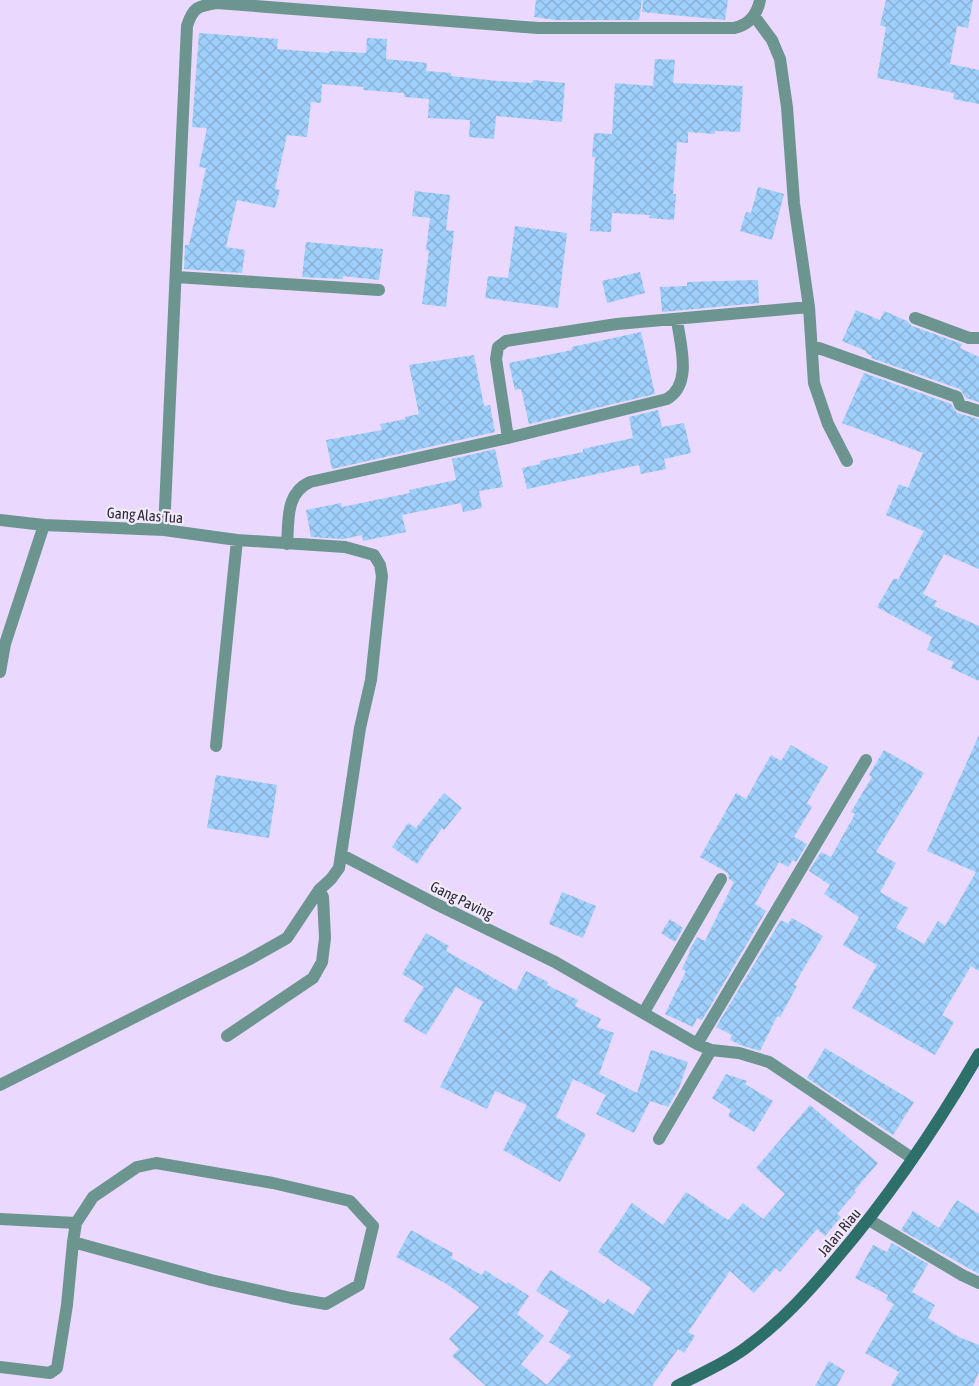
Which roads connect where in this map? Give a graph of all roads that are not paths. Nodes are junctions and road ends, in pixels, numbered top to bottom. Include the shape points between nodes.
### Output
1 (760, 0) edge
2 (754, 17) junction
3 (176, 277) junction
4 (379, 290) dead end
5 (809, 307) junction
6 (915, 318) dead end
7 (677, 320) junction
8 (979, 338) edge
9 (813, 346) junction
10 (979, 411) edge
11 (508, 438) junction
12 (847, 460) dead end
13 (0, 520) edge
14 (44, 525) junction
15 (164, 530) junction
16 (237, 540) junction
17 (287, 544) junction
18 (0, 672) edge
19 (216, 746) dead end
20 (866, 760) dead end
21 (342, 855) junction
22 (722, 879) dead end
23 (319, 890) junction
24 (644, 1012) junction
25 (227, 1036) dead end
26 (697, 1044) junction
27 (711, 1050) junction
28 (979, 1054) edge
29 (0, 1085) edge
30 (658, 1139) dead end
31 (912, 1158) junction
32 (0, 1219) edge
33 (869, 1220) junction
34 (76, 1223) junction
35 (73, 1242) junction
36 (979, 1283) edge
37 (0, 1368) edge
38 (677, 1386) edge

1 - 2 street
2 - 3 street via 734,28 538,28 203,5 192,12 187,26
2 - 5 street via 772,40 780,59
3 - 4 street
3 - 15 street
5 - 7 street
5 - 9 street
6 - 8 street
7 - 11 street via 682,376 671,396
7 - 11 street via 585,328 503,343 496,359
9 - 10 street via 957,397 960,405
9 - 12 street via 814,383 828,424
11 - 17 street via 304,485 292,497
13 - 14 street, Gang Alas Tua
14 - 15 street, Gang Alas Tua
14 - 18 street via 5,644
15 - 16 street, Gang Alas Tua
16 - 17 street, Gang Alas Tua
16 - 19 street
17 - 21 street via 359,550 374,555 382,576 371,680 354,762
20 - 26 street
21 - 23 street via 335,874
21 - 24 street, Gang Paving via 555,962
22 - 24 street
23 - 25 street via 324,897 325,938 322,962 313,978
23 - 29 street via 287,938
24 - 26 street, Gang Paving
26 - 27 street, Gang Paving
27 - 30 street
27 - 31 street, Gang Paving via 769,1062
28 - 31 main road, Jalan Riau
31 - 33 main road, Jalan Riau
32 - 34 street
33 - 36 street
33 - 38 main road, Jalan Riau via 782,1320 750,1345
34 - 35 street
34 - 35 street via 93,1197 137,1167 156,1163 350,1201 373,1226 359,1284 326,1304 211,1280
35 - 37 street via 57,1368 50,1373

